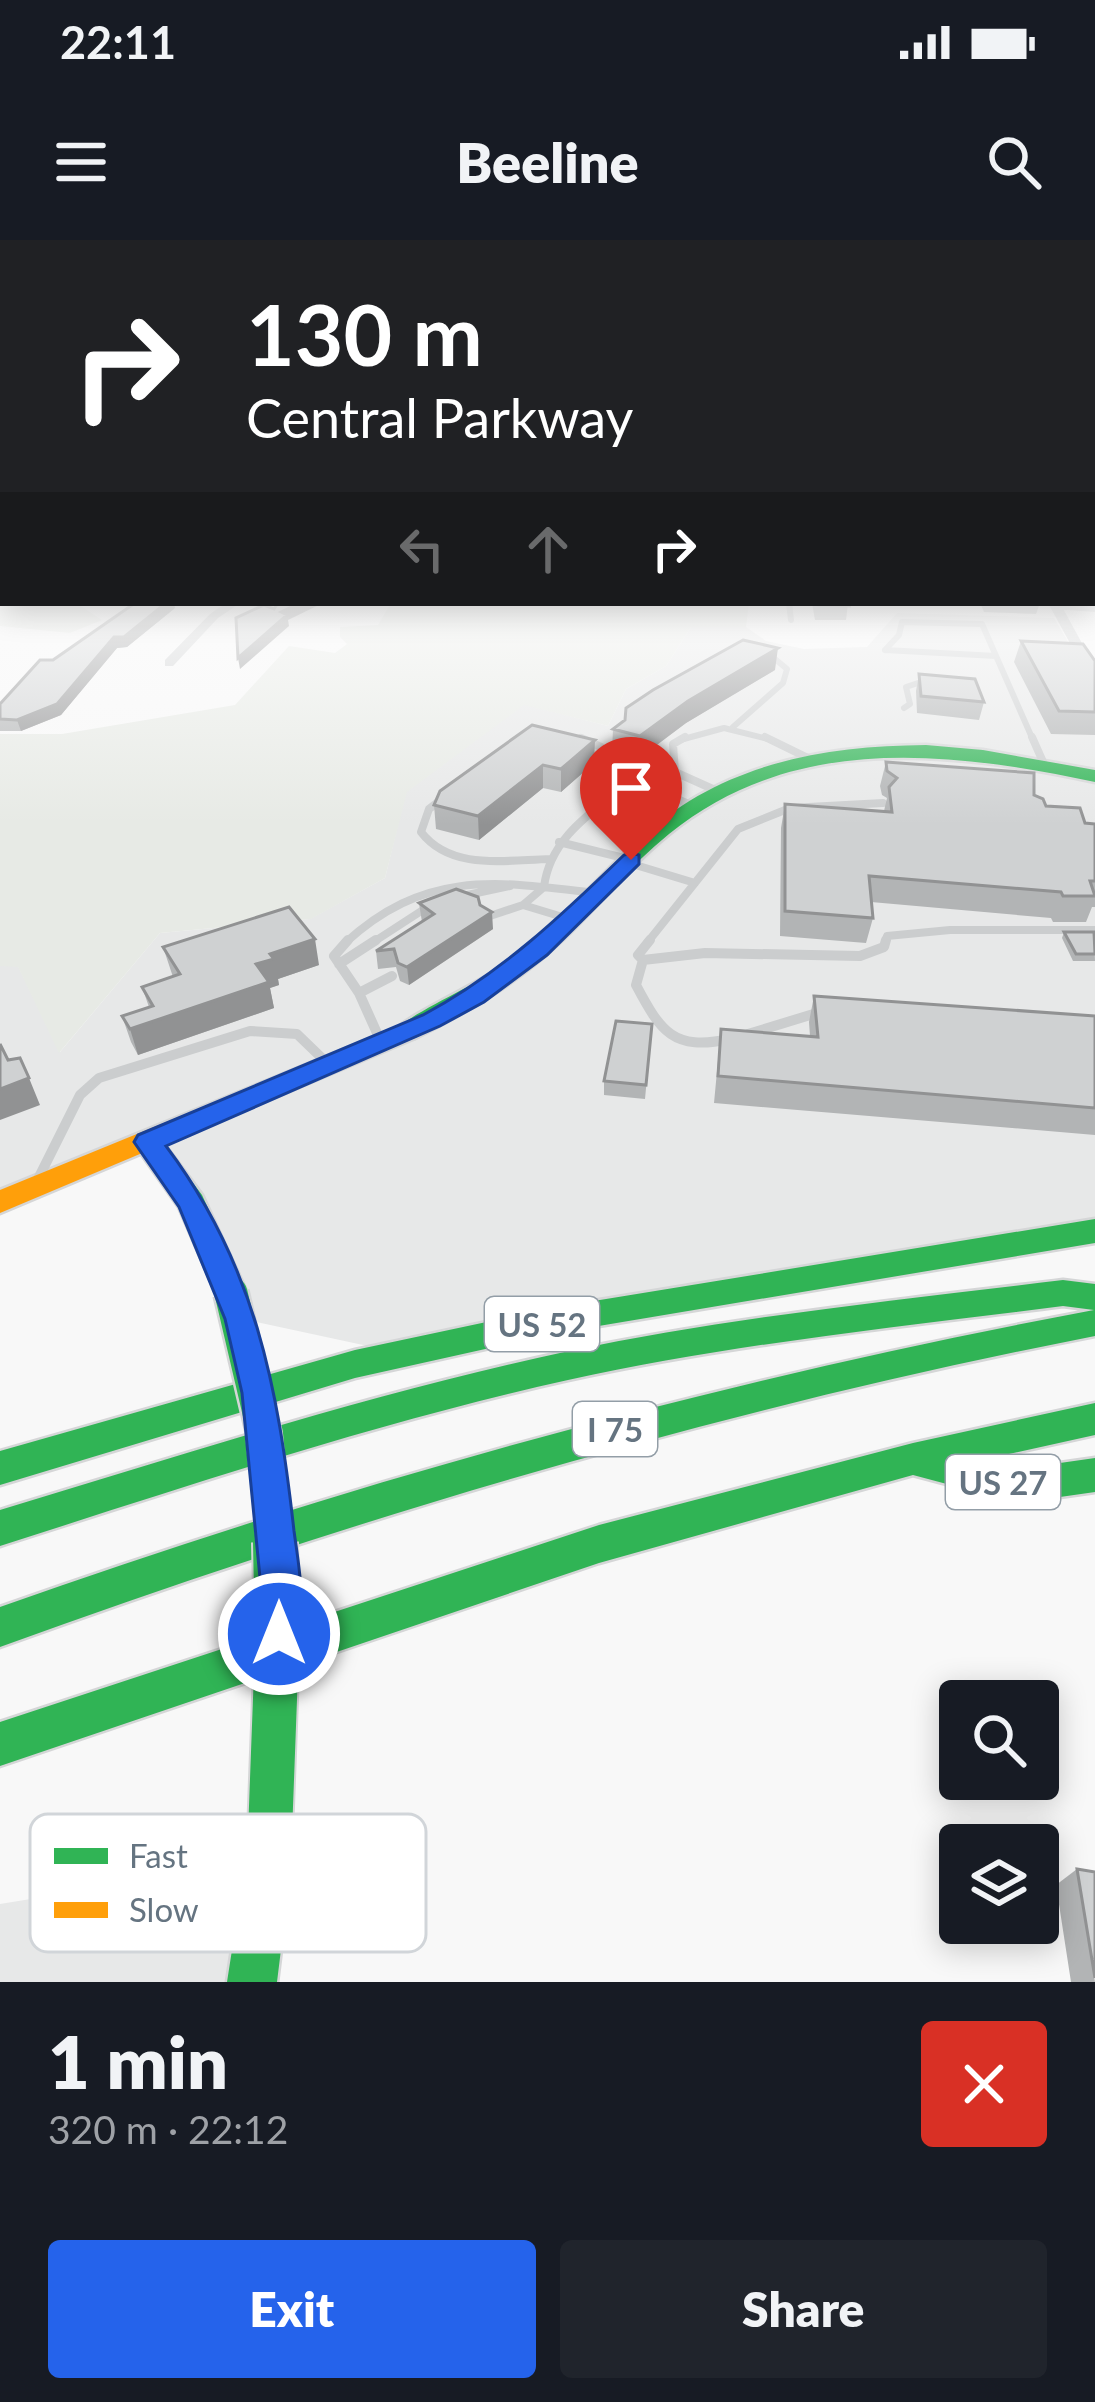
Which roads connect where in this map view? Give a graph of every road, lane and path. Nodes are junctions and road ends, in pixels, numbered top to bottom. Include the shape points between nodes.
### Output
1 (778, 662) edge
2 (999, 662) edge
3 (943, 680) edge
4 (904, 708) dead end
5 (733, 727) junction
6 (576, 737) edge
7 (808, 758) junction
8 (1045, 764) junction
9 (1095, 776) edge
10 (630, 781) junction
11 (446, 796) edge
12 (703, 797) junction
13 (883, 803) dead end
14 (559, 842) junction
15 (550, 859) junction
16 (630, 861) junction
17 (695, 883) junction
18 (519, 884) junction
19 (544, 887) junction
20 (597, 893) junction
21 (523, 905) junction
22 (487, 917) edge
23 (570, 920) junction
24 (1095, 930) edge
25 (643, 960) junction
26 (339, 964) junction
27 (392, 976) edge
28 (359, 993) junction
29 (837, 1012) edge
30 (381, 1042) junction
31 (329, 1064) junction
32 (148, 1142) junction
33 (33, 1188) junction
34 (0, 1202) edge
35 (1095, 1231) edge
36 (1095, 1297) edge
37 (1095, 1322) edge
38 (1095, 1419) edge
39 (913, 1459) junction
40 (0, 1468) edge
41 (1095, 1475) edge
42 (0, 1528) edge
43 (0, 1627) edge
44 (0, 1744) edge
45 (271, 1814) edge
46 (257, 1952) edge
47 (253, 1982) edge

1 - 5 lane via 787,669 782,683
2 - 8 lane
3 - 4 lane via 906,687
5 - 7 lane
5 - 12 lane via 702,729 673,744 676,772
6 - 10 lane via 602,747 614,772
7 - 8 main road via 908,749
7 - 12 main road
8 - 9 main road
10 - 12 lane
10 - 14 lane
11 - 15 lane via 429,809 421,832 435,849 471,859
12 - 16 main road
13 - 17 lane via 764,814 738,829
14 - 15 lane
14 - 16 lane
15 - 19 lane
16 - 17 lane
16 - 20 main road
17 - 25 lane via 638,955
18 - 19 lane
18 - 26 lane via 411,914
18 - 26 lane via 442,884 402,901 344,942 334,956
19 - 20 lane
19 - 21 lane
20 - 23 main road
21 - 22 lane
21 - 23 lane
23 - 30 main road via 476,996
24 - 25 lane via 887,936 884,946 860,956
25 - 29 lane via 636,985 658,1027 677,1042 704,1046 778,1026 797,1012
26 - 28 lane
27 - 28 lane
28 - 30 lane
30 - 31 main road
31 - 32 main road
31 - 33 lane via 297,1034 250,1031 99,1078 80,1095
32 - 33 main road
32 - 45 main road, bridge via 192,1203 242,1319 259,1393 281,1588
33 - 34 main road
35 - 40 main road, US 52 via 579,1316 356,1364
36 - 42 main road via 1063,1293 569,1366
37 - 43 main road, I 75 via 840,1372 465,1467
38 - 39 main road
39 - 41 main road, US 27 via 1018,1486
39 - 44 main road via 598,1544
46 - 47 main road, bridge

